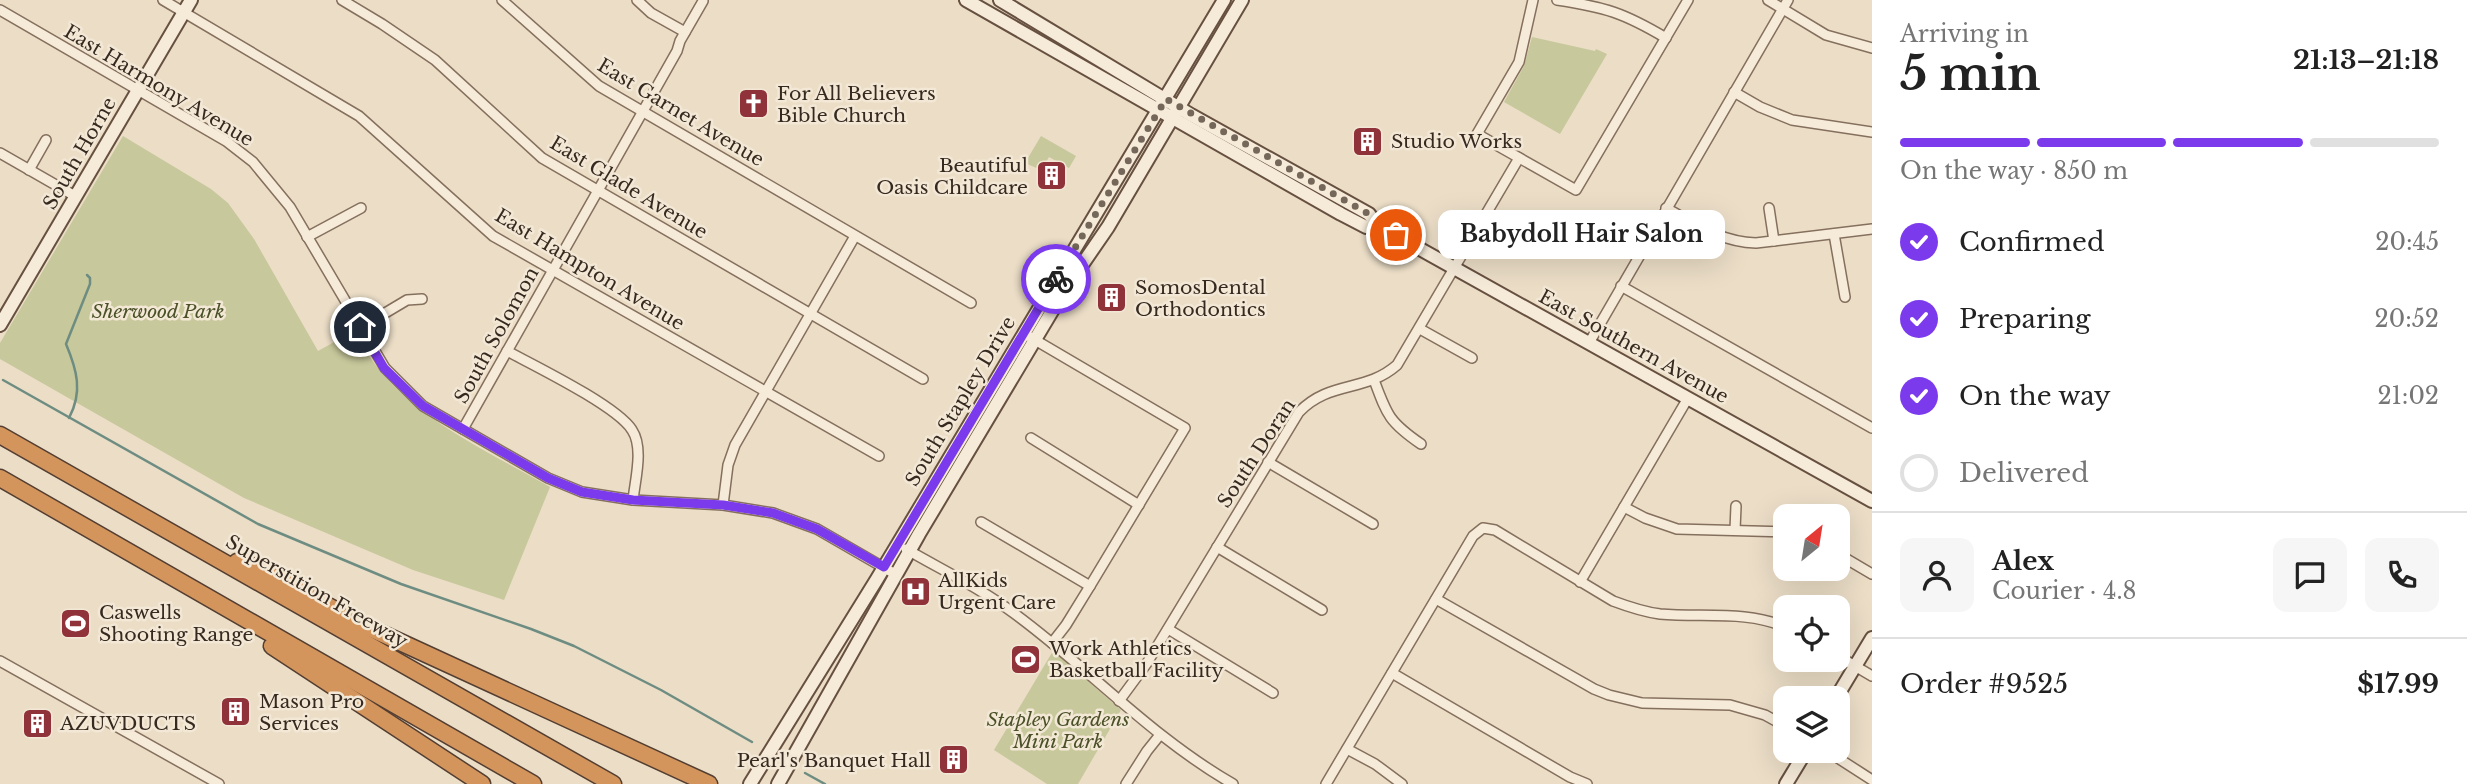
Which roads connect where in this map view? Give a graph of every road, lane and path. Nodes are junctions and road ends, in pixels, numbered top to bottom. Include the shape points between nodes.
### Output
1 (163, 0) edge
2 (191, 0) edge
3 (342, 0) edge
4 (502, 0) edge
5 (637, 0) edge
6 (1000, 0) edge
7 (1224, 0) edge
8 (1533, 0) edge
9 (1557, 0) edge
10 (1688, 0) edge
11 (1768, 0) edge
12 (703, 1) edge
13 (968, 1) edge
14 (1238, 3) edge
15 (1785, 4) edge
16 (0, 10) edge
17 (184, 12) junction
18 (1035, 22) junction
19 (685, 32) junction
20 (1027, 36) junction
21 (1666, 38) junction
22 (1872, 47) edge
23 (1082, 49) junction
24 (138, 90) junction
25 (1734, 92) junction
26 (1166, 99) junction
27 (1179, 107) junction
28 (1158, 111) junction
29 (642, 112) junction
30 (1172, 119) junction
31 (1872, 132) edge
32 (46, 140) dead end
33 (0, 153) edge
34 (1519, 158) junction
35 (29, 170) junction
36 (597, 191) junction
37 (1304, 193) junction
38 (75, 197) junction
39 (1351, 204) junction
40 (361, 208) dead end
41 (1666, 208) junction
42 (1769, 208) dead end
43 (1095, 218) junction
44 (1377, 225) junction
45 (1872, 229) edge
46 (1834, 234) junction
47 (855, 236) junction
48 (307, 237) junction
49 (1774, 241) junction
50 (1085, 260) junction
51 (1454, 268) junction
52 (553, 269) junction
53 (1621, 286) junction
54 (1844, 297) dead end
55 (422, 299) dead end
56 (971, 303) dead end
57 (810, 313) junction
58 (0, 325) edge
59 (360, 328) junction
60 (1420, 329) junction
61 (1029, 336) junction
62 (1589, 343) junction
63 (507, 351) junction
64 (1472, 358) dead end
65 (923, 379) dead end
66 (1374, 380) junction
67 (765, 392) junction
68 (1688, 398) junction
69 (1871, 425) edge
70 (463, 429) junction
71 (0, 435) edge
72 (1031, 438) dead end
73 (1421, 444) dead end
74 (879, 456) dead end
75 (1268, 462) junction
76 (0, 478) edge
77 (633, 500) junction
78 (1872, 501) edge
79 (723, 505) junction
80 (1139, 505) junction
81 (1736, 506) dead end
82 (1624, 507) junction
83 (981, 522) dead end
84 (1373, 524) dead end
85 (1735, 530) junction
86 (1773, 532) edge
87 (99, 535) junction
88 (904, 547) junction
89 (1217, 547) junction
90 (213, 555) junction
91 (1850, 561) edge
92 (890, 571) junction
93 (1872, 574) edge
94 (1580, 582) junction
95 (1090, 586) junction
96 (1436, 598) junction
97 (859, 609) junction
98 (1322, 610) dead end
99 (1773, 621) edge
100 (1168, 629) junction
101 (1872, 638) edge
102 (1052, 643) junction
103 (833, 651) junction
104 (847, 659) junction
105 (0, 661) edge
106 (1850, 663) edge
107 (1855, 666) junction
108 (1392, 673) junction
109 (1872, 676) edge
110 (1843, 686) edge
111 (1273, 693) dead end
112 (825, 698) junction
113 (1119, 701) junction
114 (1773, 719) edge
115 (1160, 736) junction
116 (1347, 749) junction
117 (1799, 763) edge
118 (1846, 763) edge
119 (1872, 780) edge
120 (1230, 783) edge
121 (219, 784) edge
122 (482, 784) edge
123 (533, 784) edge
124 (613, 784) edge
125 (709, 784) edge
126 (750, 784) edge
127 (779, 784) edge
128 (1126, 784) edge
129 (1326, 784) edge
130 (1402, 784) edge
131 (1587, 784) edge
132 (1786, 784) edge

1 - 17 street, East Hampton Avenue
2 - 17 main road, South Horne
3 - 36 street, East Glade Avenue via 435,60 542,158
4 - 29 street, East Garnet Avenue via 599,86
5 - 19 street
6 - 18 main road, East Southern Avenue
7 - 26 main road, South Stapley Drive
8 - 34 street via 1519,62 1477,134
9 - 21 street via 1622,14
10 - 21 street
11 - 15 street
12 - 19 street, South Solomon
13 - 18 main road via 984,4 1027,27
13 - 20 main road, East Southern Avenue
14 - 27 main road, South Stapley Drive
15 - 22 street via 1826,35
15 - 25 street
16 - 24 street, East Harmony Avenue
17 - 24 main road, South Horne
17 - 52 street, East Hampton Avenue via 359,116 493,236
18 - 23 main road, East Southern Avenue
19 - 29 street, South Solomon
20 - 23 main road via 1032,33 1066,49
20 - 28 main road, East Southern Avenue
21 - 34 street via 1576,190
23 - 26 main road, East Southern Avenue
24 - 38 main road, South Horne
24 - 48 street, East Harmony Avenue via 253,162 290,207
25 - 31 street via 1792,120
25 - 41 street
26 - 27 main road, East Southern Avenue
26 - 28 main road, South Stapley Drive
27 - 30 main road, South Stapley Drive
27 - 39 main road, East Southern Avenue
28 - 30 main road, East Southern Avenue
28 - 43 main road, South Stapley Drive
29 - 36 street, South Solomon
29 - 47 street, East Garnet Avenue
30 - 37 main road, East Southern Avenue
30 - 50 main road, South Stapley Drive
32 - 35 street
33 - 35 street
34 - 51 street, South Doran
35 - 38 street
36 - 52 street, South Solomon
36 - 57 street, East Glade Avenue
37 - 39 main road
37 - 44 main road, East Southern Avenue via 1366,227
38 - 58 main road, South Horne
39 - 44 main road, East Southern Avenue via 1369,214
40 - 48 street
41 - 49 street via 1727,240
41 - 53 street
42 - 49 street
43 - 50 main road via 1095,231 1081,256
43 - 61 main road, South Stapley Drive
44 - 51 main road, East Southern Avenue
45 - 46 street
46 - 49 street
46 - 54 street
47 - 56 street, East Garnet Avenue
47 - 57 street
48 - 59 street, East Harmony Avenue
50 - 61 main road, South Stapley Drive
51 - 60 street, South Doran
51 - 62 main road, East Southern Avenue
52 - 63 street, South Solomon
52 - 67 street, East Hampton Avenue
53 - 62 street
53 - 69 street
55 - 59 street via 407,300
57 - 65 street, East Glade Avenue
57 - 67 street
59 - 70 street, East Harmony Avenue via 384,368 412,397
60 - 64 street
60 - 66 street, South Doran via 1397,365
61 - 80 street via 1185,428
61 - 88 main road, South Stapley Drive
62 - 68 main road, East Southern Avenue
63 - 70 street, South Solomon
63 - 77 street via 612,410 633,430 638,451
66 - 73 street via 1387,415
66 - 75 street, South Doran via 1311,400
67 - 74 street, East Hampton Avenue
67 - 79 street via 735,445
68 - 78 main road, East Southern Avenue
68 - 82 street
70 - 77 street, East Harmony Avenue via 548,478 582,492
71 - 90 highway, Superstition Freeway
72 - 80 street
75 - 84 street
75 - 89 street, South Doran
76 - 87 highway
77 - 79 street, East Harmony Avenue
79 - 92 street, East Harmony Avenue via 796,520
80 - 95 street
81 - 85 street
82 - 85 street via 1677,528
82 - 94 street
83 - 95 street
85 - 86 street
87 - 122 highway
87 - 123 highway
88 - 92 main road, South Stapley Drive
88 - 102 street via 1013,612
89 - 98 street
89 - 100 street, South Doran
90 - 124 highway, Superstition Freeway
90 - 125 highway via 258,568 361,624
91 - 93 street
92 - 97 main road, South Stapley Drive
92 - 104 main road, South Stapley Drive
94 - 96 street via 1495,530 1483,528 1473,536
94 - 99 street via 1613,601 1646,611
95 - 102 street
96 - 108 street
96 - 114 street via 1609,695 1642,703 1731,705
97 - 103 main road, South Stapley Drive
97 - 104 main road via 845,650
100 - 111 street
100 - 113 street, South Doran
101 - 107 main road
102 - 113 street
103 - 112 main road via 838,661 823,689
103 - 126 main road, South Stapley Drive
104 - 112 main road, South Stapley Drive
105 - 121 street
106 - 107 street
107 - 109 street
107 - 110 main road
108 - 116 street
108 - 131 street
112 - 127 main road, South Stapley Drive
113 - 115 street
115 - 120 street
115 - 128 street
116 - 129 street
116 - 130 street
117 - 132 main road
118 - 119 street

